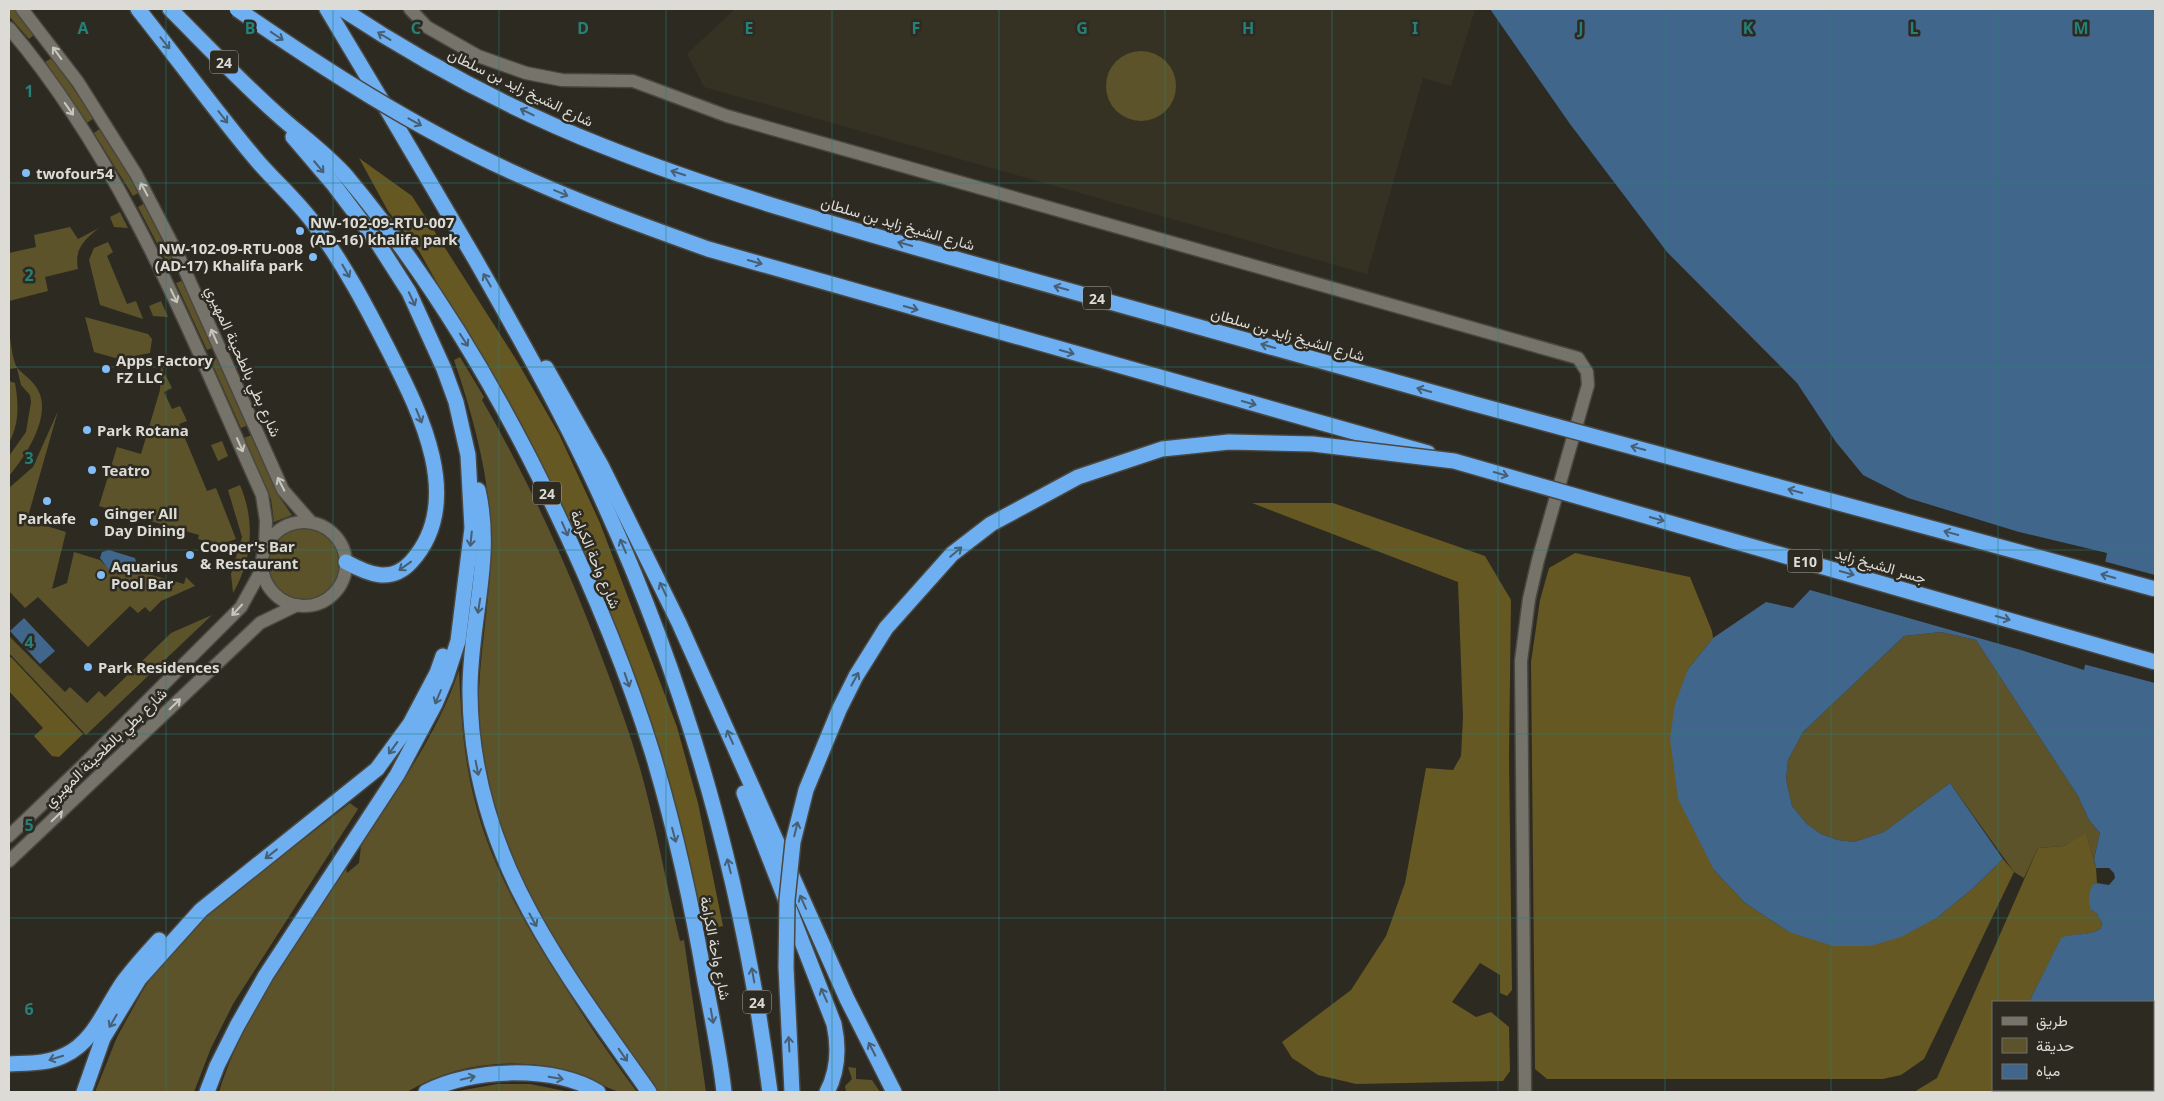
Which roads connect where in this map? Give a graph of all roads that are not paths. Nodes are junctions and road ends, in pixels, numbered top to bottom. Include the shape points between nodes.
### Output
1 (22, 9) edge
2 (138, 9) edge
3 (170, 9) edge
4 (237, 9) edge
5 (327, 9) edge
6 (342, 9) edge
7 (410, 9) edge
8 (9, 28) edge
9 (278, 115) junction
10 (520, 337) junction
11 (468, 455) junction
12 (1454, 461) junction
13 (311, 522) junction
14 (265, 548) junction
15 (346, 562) junction
16 (262, 568) junction
17 (2155, 589) edge
18 (465, 594) junction
19 (297, 605) junction
20 (2155, 662) edge
21 (739, 760) junction
22 (9, 836) edge
23 (9, 861) edge
24 (250, 870) junction
25 (9, 1064) edge
26 (84, 1092) edge
27 (207, 1092) edge
28 (426, 1092) edge
29 (598, 1092) edge
30 (649, 1092) edge
31 (724, 1092) edge
32 (770, 1092) edge
33 (792, 1092) edge
34 (827, 1092) edge
35 (894, 1092) edge
36 (1525, 1092) edge

13 -> 1 street, شارع بطي بالطحينة المهيري via 283,490 178,255 136,174 78,82
2 -> 15 highway via 254,158 314,223 342,264 374,320 424,428 432,457 436,496 431,531 422,550 408,565 382,576 365,573
3 - 9 highway, 24
4 -> 12 highway, bridge via 323,68 414,122 509,171 607,213 708,249
10 -> 5 highway, 24
17 -> 6 highway, شارع الشيخ زايد بن سلطان / 24, bridge via 900,243 662,168 568,131 484,91 427,61
7 - 36 street via 427,27 478,56 526,73 562,80 633,80 727,116 1578,358 1587,372 1588,385 1538,560 1521,661
8 -> 14 street via 90,139 160,266 262,494
9 -> 11 highway via 377,242 409,292 456,402
9 -> 31 highway, شارع واحة الكرامة / 24 via 344,173 424,278 506,412 562,521 624,672 652,755 697,934
21 -> 10 highway via 679,623 602,467 549,372
32 -> 10 highway, شارع واحة الكرامة / 24 via 740,913 696,743 658,634 604,504
11 -> 18 highway via 472,528
11 -> 30 highway via 480,497 484,547 470,708 475,758 488,814 513,882 537,926
12 -> 20 highway, جسر الشيخ زايد / E10, bridge
33 -> 12 highway, bridge via 786,967 787,900 793,842 806,790 839,710 861,668 886,628 952,554 991,524 1078,477 1162,449 1229,442 1313,444
13 - 14 street via 283,527
13 - 15 street via 336,536
14 - 16 street
15 - 19 street via 340,586 332,595 322,602
16 - 19 street via 264,579 274,593
16 -> 22 street, شارع بطي بالطحينة المهيري via 241,607
18 -> 24 highway via 437,673 410,724 377,769
18 -> 27 highway via 454,657 424,728 266,975 236,1026
23 -> 19 street, شارع بطي بالطحينة المهيري via 260,622
34 -> 21 highway via 837,1058 834,1024 746,801
35 -> 21 highway
24 -> 25 highway via 210,892 164,934 124,982 94,1030 76,1049 54,1059
24 -> 26 highway via 201,910 139,979 103,1038
28 -> 29 highway via 474,1076 512,1073 559,1078

